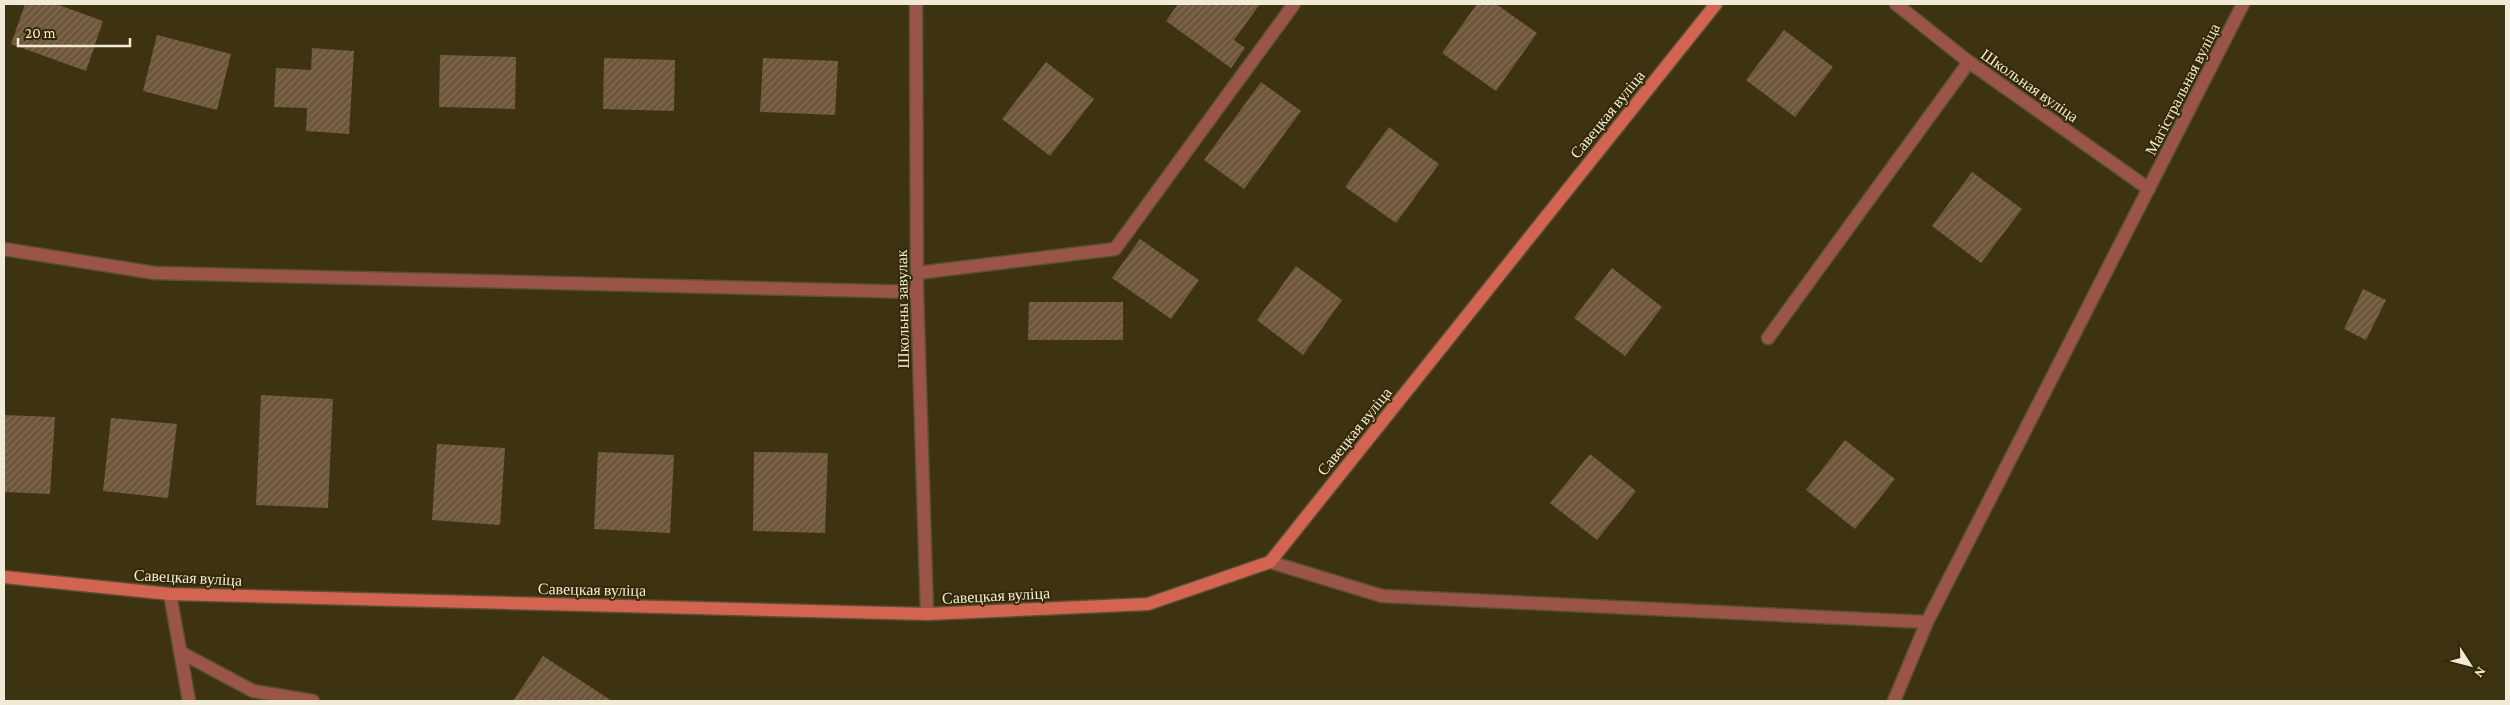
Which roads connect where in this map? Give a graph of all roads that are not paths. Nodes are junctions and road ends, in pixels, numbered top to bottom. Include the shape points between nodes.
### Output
1 (916, 4) edge
2 (1294, 4) edge
3 (1716, 4) edge
4 (1896, 4) edge
5 (2243, 4) edge
6 (1969, 62) junction
7 (2149, 190) junction
8 (4, 249) edge
9 (917, 273) junction
10 (917, 292) junction
11 (1768, 338) dead end
12 (1270, 562) junction
13 (4, 577) edge
14 (170, 594) junction
15 (927, 614) junction
16 (1927, 622) junction
17 (180, 652) junction
18 (189, 701) edge
19 (314, 701) edge
20 (1894, 701) edge

1 - 9 street, Школьны завулак
2 - 9 street via 1114,250
3 - 12 street, Савецкая вуліца
4 - 6 street, Школьная вуліца
5 - 7 street, Магістральная вуліца
6 - 7 street, Школьная вуліца
6 - 11 street
7 - 16 street, Магістральная вуліца
8 - 10 street via 155,273
9 - 10 street, Школьны завулак
10 - 15 street, Школьны завулак
12 - 15 street, Савецкая вуліца via 1148,604
12 - 16 street via 1382,596
13 - 14 street, Савецкая вуліца
14 - 15 street, Савецкая вуліца
14 - 17 street
16 - 20 street, Магістральная вуліца
17 - 18 street
17 - 19 street via 253,691

